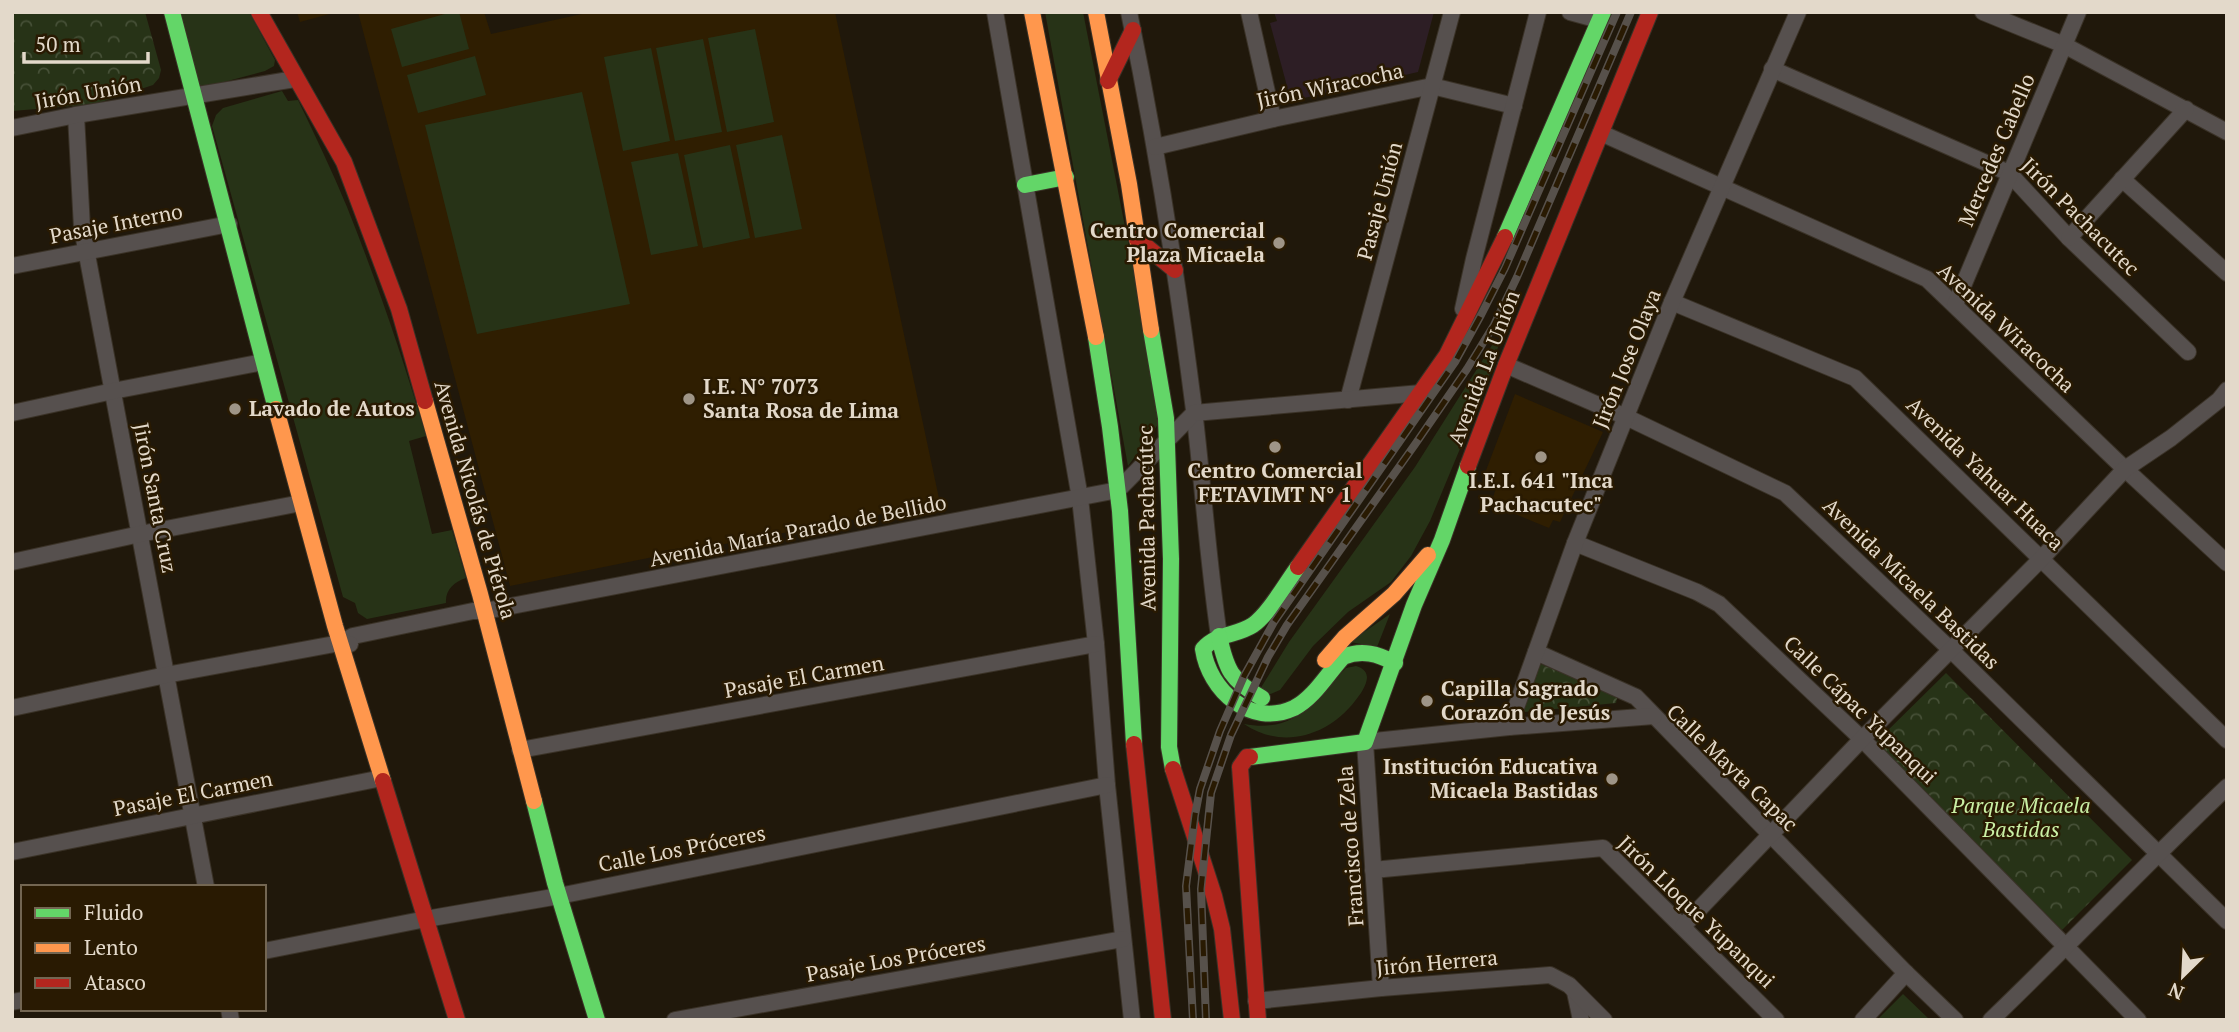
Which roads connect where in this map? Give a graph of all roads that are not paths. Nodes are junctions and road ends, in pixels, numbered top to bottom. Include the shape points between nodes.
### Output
1 (172, 12) edge
2 (259, 12) edge
3 (995, 12) edge
4 (1032, 12) edge
5 (1096, 12) edge
6 (1129, 12) edge
7 (1249, 12) edge
8 (1452, 12) edge
9 (1538, 12) edge
10 (1570, 12) edge
11 (1650, 12) edge
12 (1798, 12) edge
13 (1983, 12) edge
14 (2078, 12) edge
15 (1601, 16) edge
16 (1133, 30) junction
17 (2064, 45) junction
18 (1772, 69) junction
19 (295, 79) junction
20 (1108, 81) junction
21 (1432, 86) junction
22 (193, 96) junction
23 (1514, 106) junction
24 (2186, 109) junction
25 (76, 115) junction
26 (1273, 119) junction
27 (12, 128) edge
28 (2227, 132) edge
29 (1601, 134) junction
30 (1155, 148) junction
31 (2009, 173) junction
32 (1066, 177) junction
33 (2122, 179) junction
34 (1025, 186) junction
35 (1722, 186) junction
36 (229, 224) junction
37 (2069, 238) junction
38 (1137, 239) junction
39 (86, 250) junction
40 (12, 266) edge
41 (1175, 270) junction
42 (2227, 273) edge
43 (1672, 302) junction
44 (1955, 305) junction
45 (1458, 333) junction
46 (2188, 352) dead end
47 (263, 362) junction
48 (1506, 365) junction
49 (2227, 390) edge
50 (113, 391) junction
51 (1421, 393) junction
52 (1348, 400) junction
53 (12, 413) edge
54 (1194, 413) junction
55 (1626, 417) junction
56 (1168, 438) junction
57 (2124, 469) junction
58 (1118, 490) junction
59 (1080, 498) junction
60 (301, 503) junction
61 (140, 534) junction
62 (1442, 540) junction
63 (1575, 542) junction
64 (2042, 558) junction
65 (12, 562) edge
66 (2227, 563) edge
67 (1394, 594) junction
68 (1414, 605) junction
69 (485, 611) junction
70 (1219, 636) junction
71 (340, 643) junction
72 (1096, 643) junction
73 (1951, 650) junction
74 (1536, 652) junction
75 (1395, 663) junction
76 (166, 675) junction
77 (12, 708) edge
78 (1654, 716) junction
79 (1509, 727) junction
80 (1862, 739) junction
81 (2227, 740) edge
82 (1365, 742) junction
83 (520, 750) junction
84 (382, 778) junction
85 (1107, 785) junction
86 (2227, 786) edge
87 (192, 816) junction
88 (1770, 834) junction
89 (12, 852) edge
90 (2158, 853) junction
91 (1373, 870) junction
92 (206, 885) edge
93 (559, 896) junction
94 (426, 919) junction
95 (2227, 921) edge
96 (1683, 926) junction
97 (1124, 939) junction
98 (2067, 947) junction
99 (266, 951) edge
100 (1906, 972) junction
101 (1381, 988) junction
102 (1575, 992) junction
103 (1256, 1002) junction
104 (1766, 1017) edge
105 (457, 1020) edge
106 (597, 1020) edge
107 (675, 1020) edge
108 (1132, 1020) edge
109 (1163, 1020) edge
110 (1232, 1020) edge
111 (1258, 1020) edge
112 (1581, 1020) edge
113 (1604, 1020) edge
114 (1863, 1020) edge
115 (1955, 1020) edge
116 (1992, 1020) edge
117 (2138, 1020) edge

1 - 22 main road
2 - 19 main road, Avenida Nicolás de Piérola
3 - 34 street
4 - 32 main road, Avenida Pachacútec
5 - 20 main road, Avenida Pachacútec
6 - 16 street
7 - 26 street
8 - 21 street, Pasaje Unión
9 - 23 street
10 - 15 street
11 - 29 main road, Avenida La Unión
12 - 18 street, Jirón Jose Olaya
13 - 17 street
14 - 17 street, Mercedes Cabello
15 - 45 main road, Avenida La Unión via 1498,254
16 - 20 main road
16 - 30 street
17 - 24 street
17 - 31 street, Mercedes Cabello
18 - 31 street, Jirón Pachacutec
18 - 35 street, Jirón Jose Olaya
19 - 22 street, Jirón Unión
19 - 69 main road, Avenida Nicolás de Piérola via 344,162 399,309
20 - 38 main road, Avenida Pachacútec
21 - 23 street, Jirón Wiracocha
21 - 26 street, Jirón Wiracocha
21 - 52 street, Pasaje Unión
22 - 25 street, Jirón Unión
22 - 36 main road
23 - 45 street
24 - 28 street
24 - 33 street
25 - 27 street, Jirón Unión
25 - 39 street, Jirón Santa Cruz
26 - 30 street, Jirón Wiracocha
29 - 35 street, Avenida Wiracocha
29 - 48 main road, Avenida La Unión
30 - 41 street
31 - 37 street, Jirón Pachacutec
31 - 44 street, Mercedes Cabello
32 - 34 main road
32 - 58 main road, Avenida Pachacútec
33 - 37 street
33 - 42 street
34 - 59 street
35 - 43 street, Jirón Jose Olaya
35 - 44 street, Avenida Wiracocha via 1927,279
36 - 39 street, Pasaje Interno
36 - 47 main road
37 - 46 street, Jirón Pachacutec
38 - 41 main road
38 - 56 main road, Avenida Pachacútec
39 - 40 street, Pasaje Interno
39 - 50 street, Jirón Santa Cruz
41 - 54 street
43 - 55 street, Jirón Jose Olaya
43 - 64 street, Avenida Yahuar Huaca via 1855,378
44 - 57 street, Avenida Wiracocha
45 - 51 main road, Avenida La Unión
47 - 50 street
47 - 60 main road
48 - 55 street, Avenida Micaela Bastidas
48 - 62 main road, Avenida La Unión
49 - 57 street via 2171,438
50 - 53 street
50 - 61 street, Jirón Santa Cruz
51 - 52 street
51 - 70 main road, Avenida La Unión via 1260,619 1244,631
52 - 54 street
54 - 56 street
54 - 70 street
55 - 63 street, Jirón Jose Olaya
55 - 73 street, Avenida Micaela Bastidas via 1785,493
56 - 58 street
56 - 110 main road, Avenida Pachacútec via 1169,747 1222,929
57 - 64 street
57 - 66 street, Avenida Wiracocha
58 - 59 street, Avenida María Parado de Bellido
58 - 109 main road, Avenida Pachacútec via 1129,678
59 - 69 street, Avenida María Parado de Bellido
59 - 72 street
60 - 61 street
60 - 71 main road
61 - 65 street
61 - 76 street, Jirón Santa Cruz
62 - 67 main road
62 - 68 main road, Avenida La Unión
63 - 74 street, Jirón Jose Olaya
63 - 80 street, Calle Cápac Yupanqui via 1719,604
64 - 73 street
64 - 81 street, Avenida Yahuar Huaca
67 - 68 main road via 1406,595
67 - 70 main road via 1345,637 1299,691 1281,700 1262,698 1236,683
68 - 75 main road, Avenida La Unión
69 - 71 street, Avenida María Parado de Bellido via 353,636
69 - 83 main road, Avenida Nicolás de Piérola
70 - 75 main road via 1203,649 1211,679 1228,696 1263,712 1297,706 1349,654 1369,652
71 - 76 street, Avenida María Parado de Bellido
71 - 84 main road
72 - 83 street, Pasaje El Carmen
72 - 85 street
73 - 80 street
73 - 90 street, Avenida Micaela Bastidas
74 - 78 street via 1636,697
74 - 79 street, Jirón Jose Olaya
75 - 82 main road, Avenida La Unión
76 - 77 street, Avenida María Parado de Bellido
76 - 87 street, Jirón Santa Cruz
78 - 79 street, Calle Mayta Capac
78 - 88 street, Calle Mayta Capac
79 - 82 street, Calle Mayta Capac
80 - 88 street
80 - 98 street, Calle Cápac Yupanqui
82 - 91 street, Francisco de Zela
82 - 103 main road, Calle Mayta Capac via 1247,757 1240,767
83 - 93 main road, Avenida Nicolás de Piérola
84 - 87 street, Pasaje El Carmen
84 - 94 main road
85 - 93 street, Calle Los Próceres
85 - 97 street
86 - 90 street
87 - 89 street, Pasaje El Carmen
87 - 92 street, Jirón Santa Cruz
88 - 96 street
88 - 100 street, Calle Mayta Capac
90 - 95 street, Avenida Micaela Bastidas
90 - 98 street
91 - 96 street, Jirón Lloque Yupanqui via 1602,848
91 - 101 street, Francisco de Zela
93 - 94 street, Calle Los Próceres
93 - 106 main road, Avenida Nicolás de Piérola
94 - 99 street, Calle Los Próceres
94 - 105 main road
96 - 104 street, Jirón Lloque Yupanqui
97 - 107 street, Pasaje Los Próceres
97 - 108 street
98 - 116 street
98 - 117 street, Calle Cápac Yupanqui
100 - 114 street
100 - 115 street, Calle Mayta Capac
101 - 102 street, Jirón Herrera via 1550,975
101 - 103 street, Jirón Herrera
102 - 112 street
102 - 113 street, Jirón Herrera
103 - 111 main road

